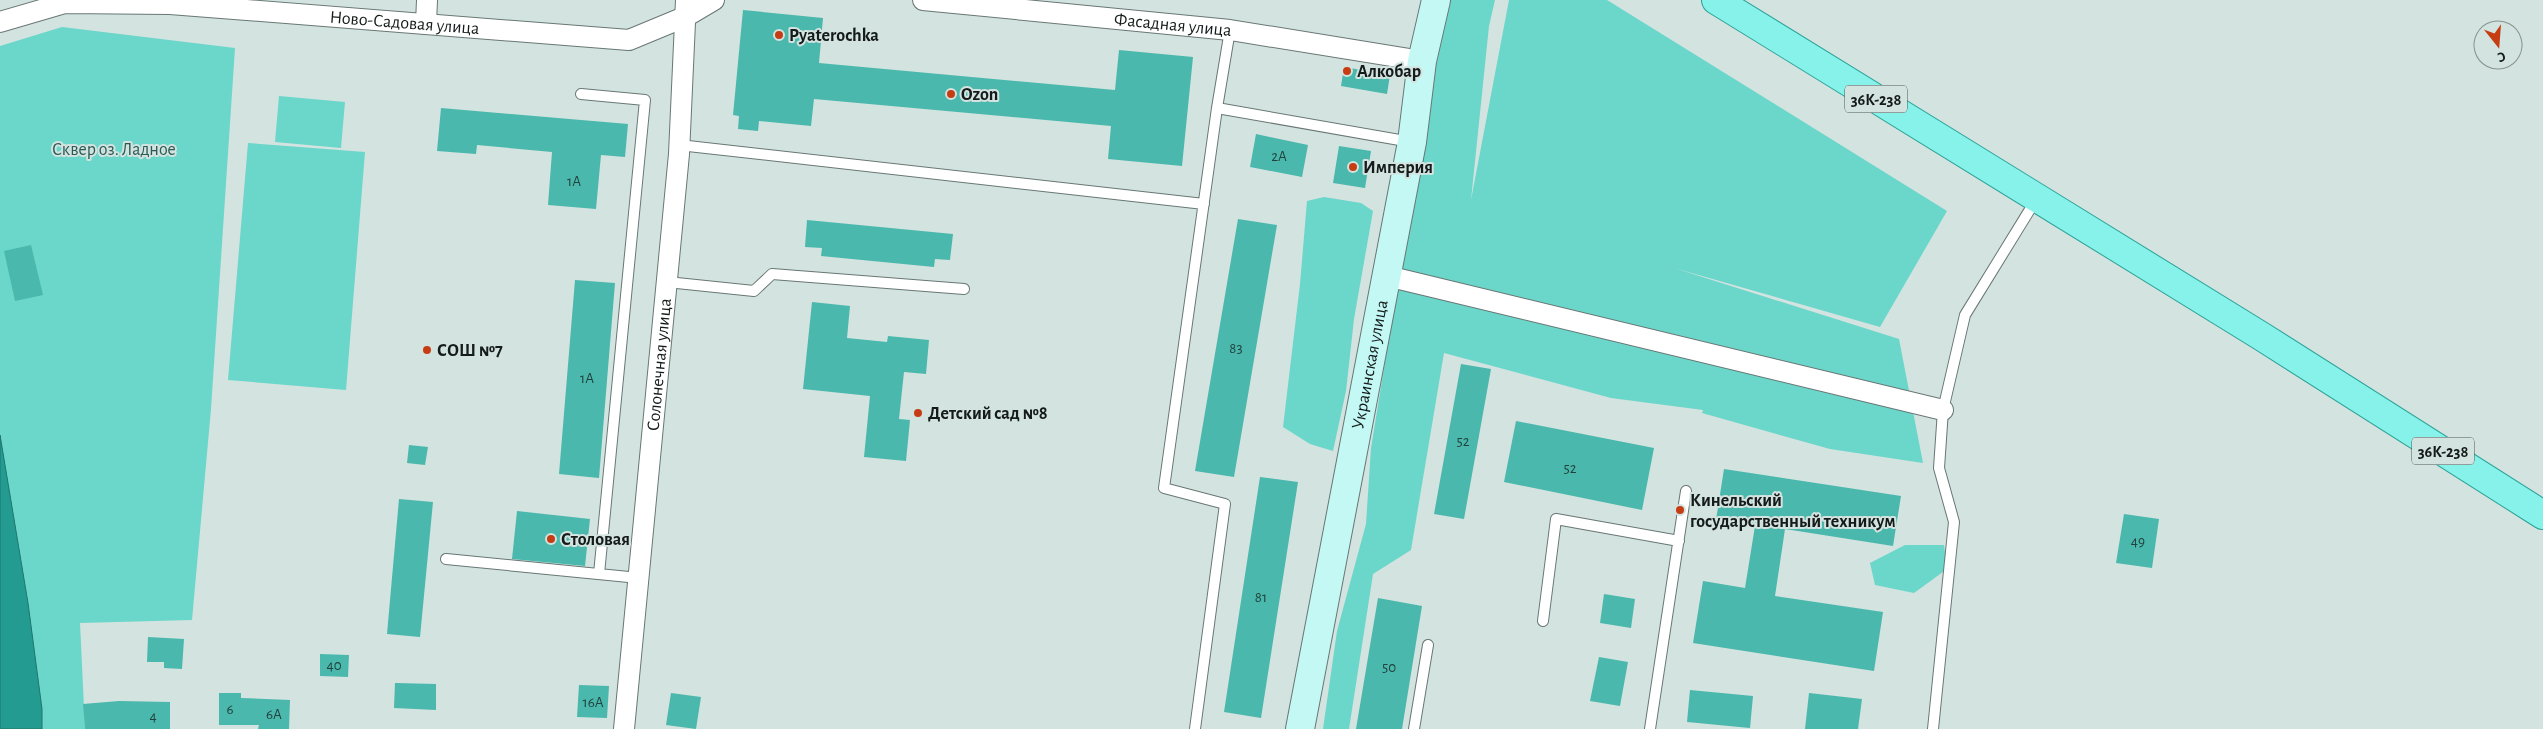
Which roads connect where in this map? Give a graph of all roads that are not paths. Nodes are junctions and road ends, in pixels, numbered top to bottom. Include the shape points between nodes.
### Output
1 (427, 0) edge
2 (714, 0) edge
3 (923, 0) edge
4 (1436, 0) edge
5 (1716, 0) edge
6 (170, 2) edge
7 (686, 8) edge
8 (0, 22) edge
9 (426, 24) junction
10 (1230, 30) junction
11 (1422, 61) junction
12 (581, 94) dead end
13 (1217, 108) junction
14 (1412, 142) junction
15 (679, 144) junction
16 (2037, 198) junction
17 (1204, 204) junction
18 (1387, 276) junction
19 (667, 282) junction
20 (964, 289) dead end
21 (1943, 410) junction
22 (1686, 491) dead end
23 (2543, 515) edge
24 (1679, 541) junction
25 (446, 559) dead end
26 (599, 574) junction
27 (639, 578) junction
28 (1543, 621) dead end
29 (1428, 645) dead end
30 (624, 729) edge
31 (1194, 729) edge
32 (1300, 729) edge
33 (1414, 729) edge
34 (1650, 729) edge
35 (1933, 729) edge

1 - 9 street
2 - 7 street
3 - 10 street, Фасадная улица
4 - 11 main road, Украинская улица
5 - 16 main road, 36К-238
6 - 8 street, Ново-Садовая улица via 66,3
6 - 9 street, Ново-Садовая улица
7 - 9 street, Ново-Садовая улица via 629,40
7 - 15 street, Солонечная улица
10 - 11 street, Фасадная улица
10 - 13 lane
11 - 14 main road, Украинская улица
12 - 26 lane via 645,100
13 - 14 lane
13 - 17 lane
14 - 18 main road, Украинская улица
15 - 17 lane
15 - 19 street, Солонечная улица
16 - 21 lane via 1965,315
16 - 23 main road, 36К-238
17 - 31 lane via 1164,488 1225,504
18 - 21 street
18 - 32 main road, Украинская улица
19 - 20 lane via 754,292 772,274
19 - 27 street, Солонечная улица
21 - 35 lane via 1939,468 1954,522
22 - 24 lane
24 - 28 lane via 1556,519
24 - 34 lane
25 - 26 lane
26 - 27 lane
27 - 30 street, Солонечная улица
29 - 33 lane

